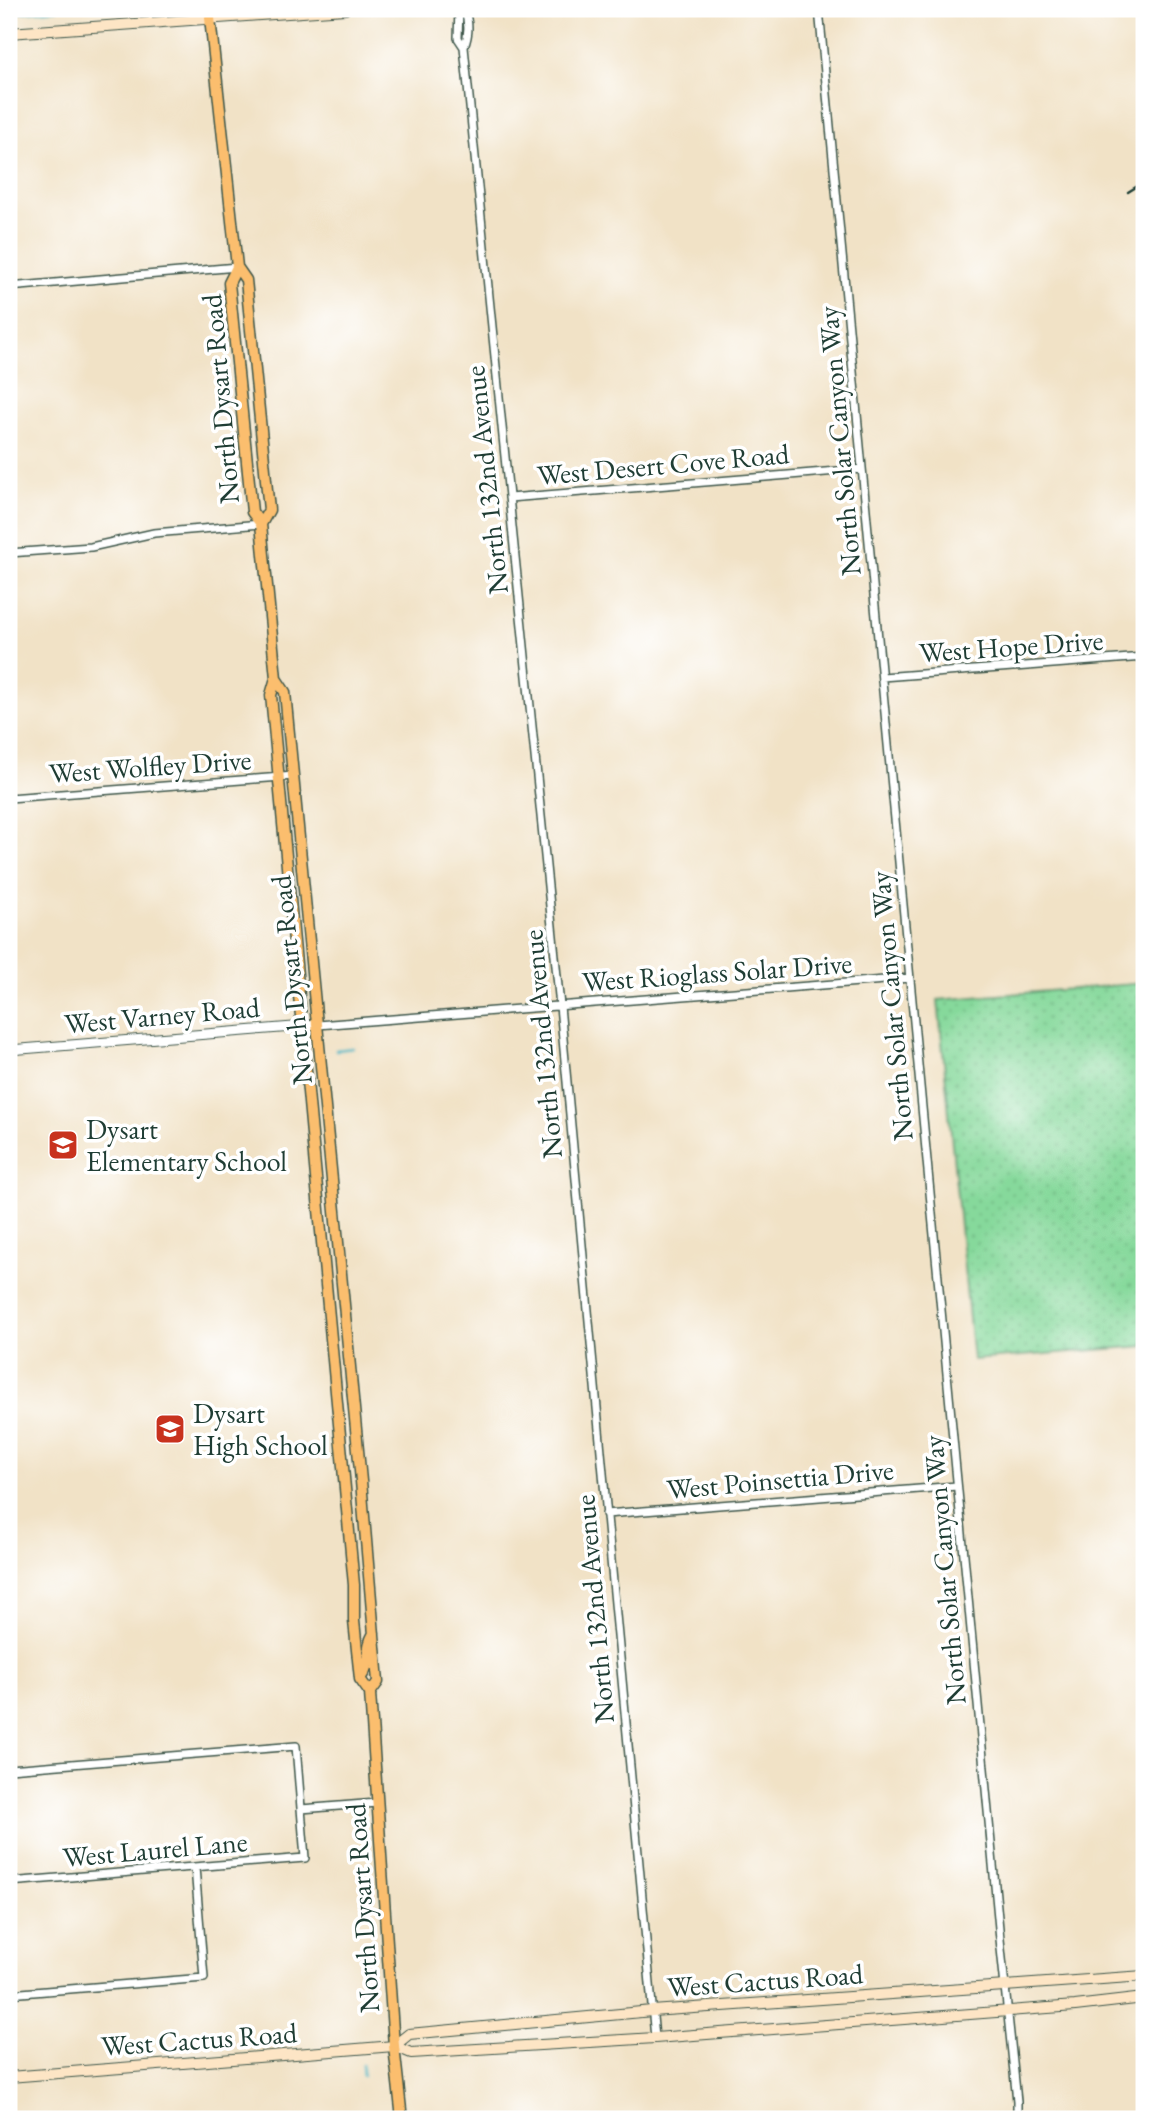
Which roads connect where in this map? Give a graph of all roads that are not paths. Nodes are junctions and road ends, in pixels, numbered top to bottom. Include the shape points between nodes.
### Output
1 (345, 9) edge
2 (461, 9) edge
3 (819, 9) edge
4 (209, 12) edge
5 (9, 33) edge
6 (237, 267) junction
7 (9, 288) edge
8 (862, 469) junction
9 (509, 498) junction
10 (261, 524) junction
11 (9, 553) edge
12 (1144, 657) edge
13 (882, 677) junction
14 (276, 680) junction
15 (294, 776) junction
16 (279, 777) junction
17 (9, 799) edge
18 (910, 978) junction
19 (560, 1006) junction
20 (318, 1025) junction
21 (303, 1027) junction
22 (9, 1050) edge
23 (957, 1486) junction
24 (607, 1514) junction
25 (374, 1632) junction
26 (360, 1679) junction
27 (370, 1693) junction
28 (9, 1769) edge
29 (377, 1803) junction
30 (301, 1809) junction
31 (195, 1867) junction
32 (9, 1882) edge
33 (1144, 1976) edge
34 (1005, 1986) junction
35 (9, 1994) edge
36 (1144, 1998) edge
37 (652, 2011) junction
38 (1009, 2011) junction
39 (655, 2038) junction
40 (394, 2046) junction
41 (9, 2077) edge
42 (402, 2119) edge
43 (1017, 2119) edge

1 - 4 main road
2 - 9 street, North 132nd Avenue via 458,38 464,47
3 - 8 street, North Solar Canyon Way
4 - 5 main road
4 - 6 main road, North Dysart Road
6 - 7 street
6 - 10 main road, North Dysart Road via 246,281 269,510
6 - 10 main road, North Dysart Road via 229,283 252,512
8 - 9 street, West Desert Cove Road
8 - 13 street, North Solar Canyon Way
9 - 19 street, North 132nd Avenue
10 - 11 street
10 - 14 main road, North Dysart Road
12 - 13 street, West Hope Drive
13 - 18 street, North Solar Canyon Way
14 - 15 main road, North Dysart Road via 285,692
14 - 16 main road, North Dysart Road via 271,695
15 - 16 street, West Wolfley Drive
15 - 20 main road, North Dysart Road
16 - 17 street, West Wolfley Drive
16 - 21 main road, North Dysart Road
18 - 19 street, West Rioglass Solar Drive
18 - 23 street, North Solar Canyon Way
19 - 20 street, West Rioglass Solar Drive
19 - 24 street, North 132nd Avenue
20 - 21 street, West Varney Road
20 - 25 main road, North Dysart Road
21 - 22 street, West Varney Road
21 - 26 main road, North Dysart Road
23 - 24 street, West Poinsettia Drive
23 - 34 street, North Solar Canyon Way
24 - 37 street, North 132nd Avenue
25 - 26 main road via 368,1644 369,1663
25 - 27 main road, North Dysart Road via 378,1682
26 - 27 main road, North Dysart Road
27 - 29 main road, North Dysart Road
28 - 30 street via 296,1746
29 - 30 street
29 - 40 main road, North Dysart Road
30 - 31 street, West Laurel Lane via 305,1858
31 - 32 street, West Laurel Lane
31 - 35 street via 204,1978
33 - 34 main road, West Cactus Road
34 - 37 main road, West Cactus Road
34 - 38 street, North Solar Canyon Way
36 - 38 main road, West Cactus Road
37 - 39 street, North 132nd Avenue
37 - 40 main road, West Cactus Road via 409,2034
38 - 39 main road, West Cactus Road
38 - 43 street, North Solar Canyon Way
39 - 40 main road, West Cactus Road via 411,2053
40 - 41 main road, West Cactus Road
40 - 42 main road, North Dysart Road

